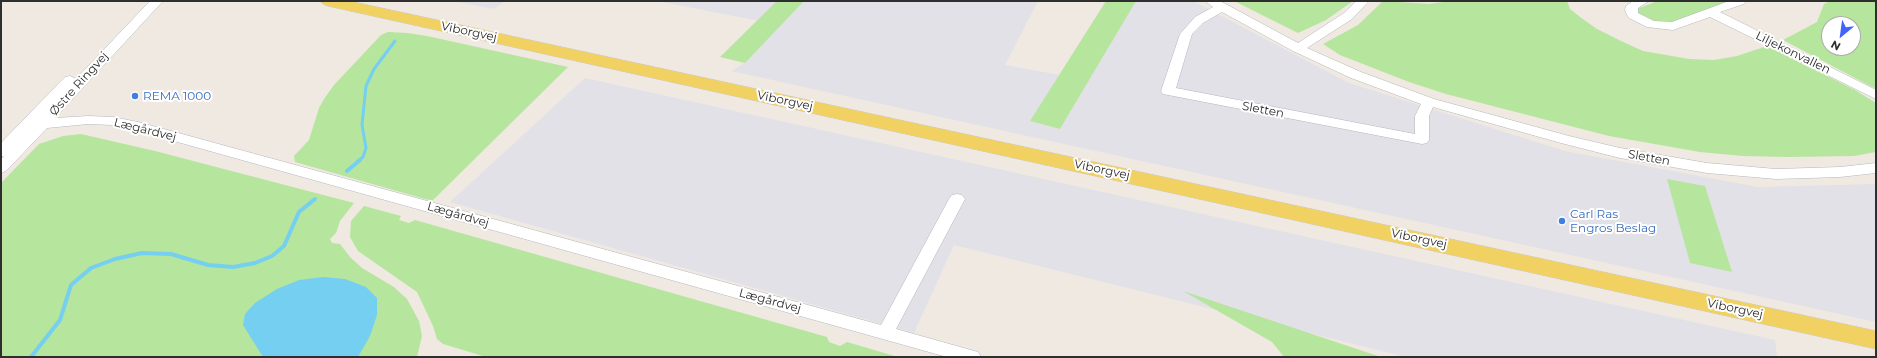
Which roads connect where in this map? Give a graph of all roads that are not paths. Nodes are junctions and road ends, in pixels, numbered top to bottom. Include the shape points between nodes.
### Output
1 (148, 1) edge
2 (157, 1) edge
3 (328, 1) edge
4 (1364, 1) edge
5 (1643, 1) edge
6 (1740, 1) edge
7 (1216, 4) edge
8 (1710, 12) junction
9 (1298, 48) junction
10 (1876, 95) edge
11 (1429, 102) junction
12 (44, 124) junction
13 (26, 125) junction
14 (1, 152) edge
15 (1, 168) edge
16 (1876, 168) edge
17 (957, 199) dead end
18 (885, 333) junction
19 (1876, 340) edge
20 (972, 357) edge

1 - 13 street, Østre Ringvej
2 - 12 street, Østre Ringvej via 88,73
3 - 19 main road, Viborgvej
4 - 9 street via 1348,16
5 - 8 street via 1632,6 1633,14 1641,20 1662,26 1673,26
6 - 8 street
7 - 9 street, Sletten
7 - 11 street, Sletten via 1186,34 1168,91 1422,140 1422,116
8 - 10 street, Liljekonvallen
9 - 11 street, Sletten via 1356,75
11 - 16 street, Sletten via 1620,153 1708,168 1776,174
12 - 13 street, Lægårdvej
12 - 15 street, Østre Ringvej
12 - 18 street, Lægårdvej via 88,120 133,125
13 - 14 street, Østre Ringvej
17 - 18 street
18 - 20 street, Lægårdvej

